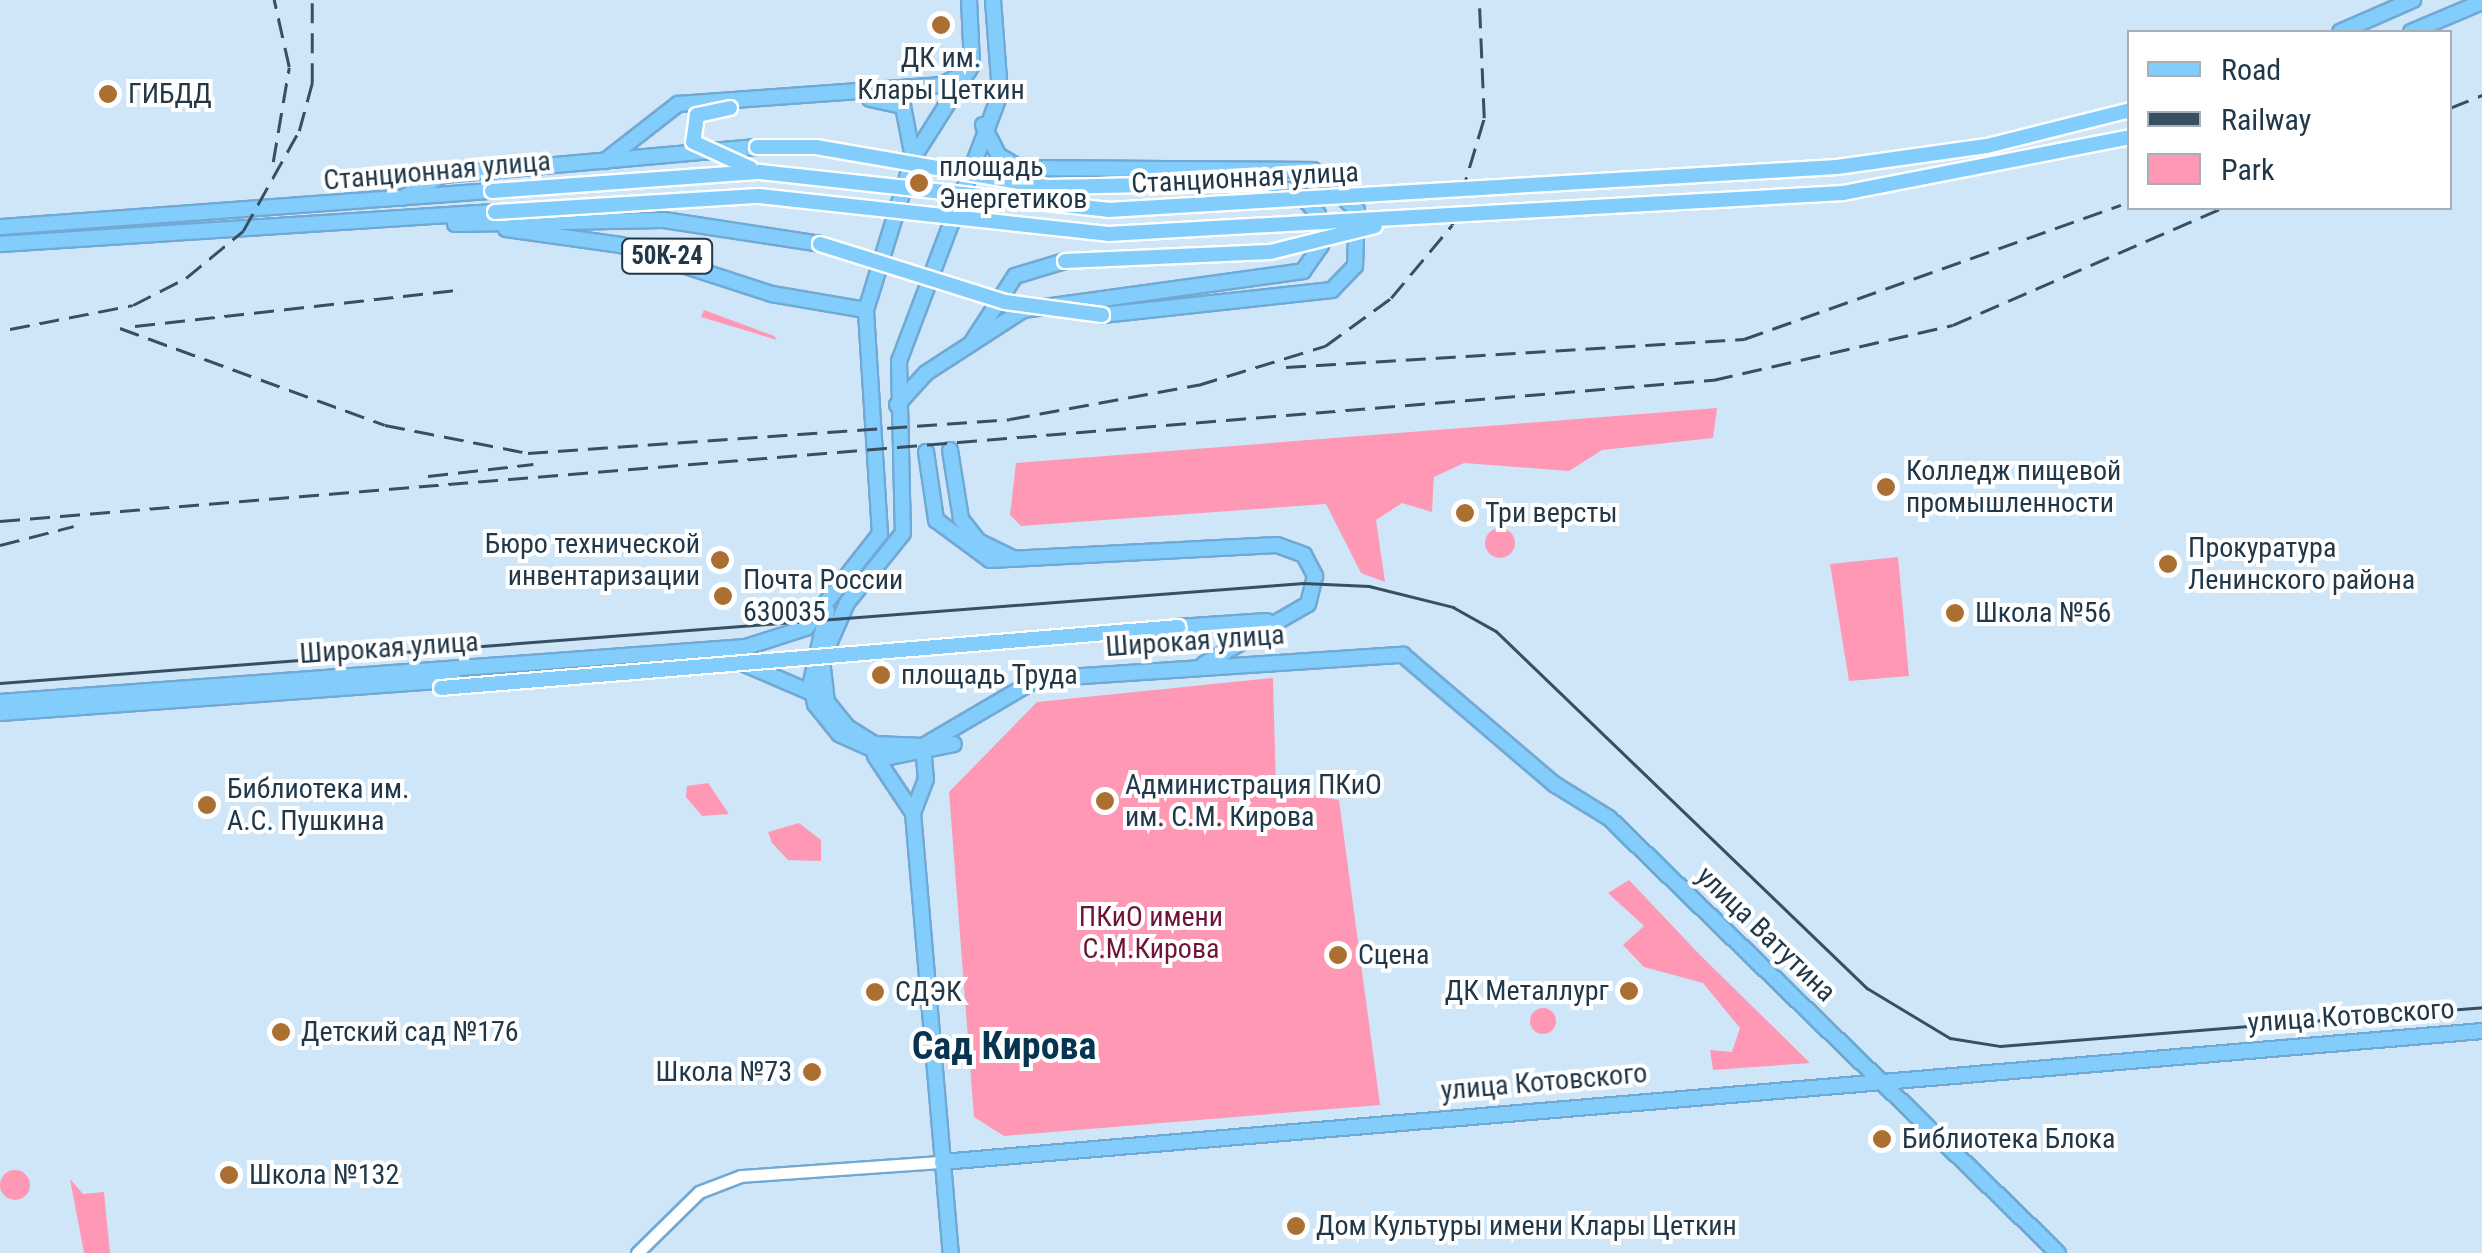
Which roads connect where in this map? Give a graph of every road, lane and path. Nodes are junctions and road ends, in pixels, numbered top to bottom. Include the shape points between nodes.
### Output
1 (969, 0) edge
2 (993, 0) edge
3 (2413, 0) edge
4 (2482, 2) edge
5 (2345, 30) edge
6 (2415, 30) edge
7 (971, 68) junction
8 (2127, 111) edge
9 (983, 125) junction
10 (2127, 138) edge
11 (913, 158) junction
12 (605, 161) junction
13 (760, 172) junction
14 (402, 198) junction
15 (327, 206) junction
16 (1408, 218) junction
17 (329, 223) junction
18 (461, 223) junction
19 (0, 227) edge
20 (0, 244) edge
21 (866, 310) junction
22 (968, 352) junction
23 (894, 410) junction
24 (950, 450) dead end
25 (926, 452) dead end
26 (1031, 562) junction
27 (834, 597) junction
28 (1272, 620) junction
29 (1199, 666) junction
30 (1425, 667) joint
31 (395, 685) junction
32 (812, 692) junction
33 (0, 702) edge
34 (0, 713) edge
35 (924, 751) junction
36 (872, 754) junction
37 (913, 813) junction
38 (2482, 1031) edge
39 (1878, 1078) junction
40 (942, 1162) junction
41 (638, 1253) edge
42 (951, 1253) edge
43 (2058, 1253) edge

1 - 7 main road
2 - 9 main road via 1000,94
3 - 5 main road
4 - 6 main road
7 - 11 main road
7 - 12 main road via 942,85 678,104
8 - 13 main road, Станционная улица, bridge via 1986,146 1837,168 1108,210
9 - 18 main road, bridge via 998,155 1034,170 1287,168 1332,179 1357,210 1360,247 1344,281 1319,294 1102,315 1006,302 820,244 664,220
9 - 23 main road via 907,326
10 - 16 main road, Станционная улица, bridge via 1842,193
11 - 13 main road, bridge via 908,113 895,101 696,115 693,142
11 - 21 main road
12 - 14 main road via 442,175
12 - 22 main road, bridge via 757,146 816,148 1012,184 1263,183 1300,193 1318,214 1321,245 1303,271 1023,310
13 - 14 main road, Станционная улица, bridge
14 - 15 main road, Станционная улица
15 - 17 main road
15 - 19 main road, Станционная улица
16 - 17 main road, Станционная улица, bridge via 1082,234 759,196
16 - 22 main road, bridge via 1270,252 1064,261 1000,290
17 - 18 main road, 50К-24
17 - 20 main road, Станционная улица / 50К-24
18 - 21 main road, 50К-24 via 621,245 772,294
21 - 27 main road via 880,534
22 - 23 main road via 920,378
23 - 35 main road via 903,534 846,603 825,646 822,681 827,702 859,738
24 - 26 main road via 968,530 998,554
25 - 26 main road via 946,534 979,557
26 - 28 main road via 1290,548 1313,569 1313,596
27 - 32 main road via 813,646
27 - 33 main road, Широкая улица via 780,641
28 - 29 main road
28 - 31 main road, bridge via 441,688
29 - 30 main road, Широкая улица via 1377,651
29 - 35 main road, Широкая улица via 1038,679 978,718 954,744
30 - 39 main road, улица Ватутина via 1554,784 1609,818
31 - 32 main road, Широкая улица via 742,662
31 - 34 main road, Широкая улица
32 - 36 main road via 839,734
35 - 36 main road
35 - 37 main road
36 - 37 main road
37 - 40 main road
38 - 39 main road, улица Котовского
39 - 40 main road, улица Котовского
39 - 43 main road, улица Ватутина
40 - 41 street, улица Котовского via 741,1176 699,1192
40 - 42 main road

